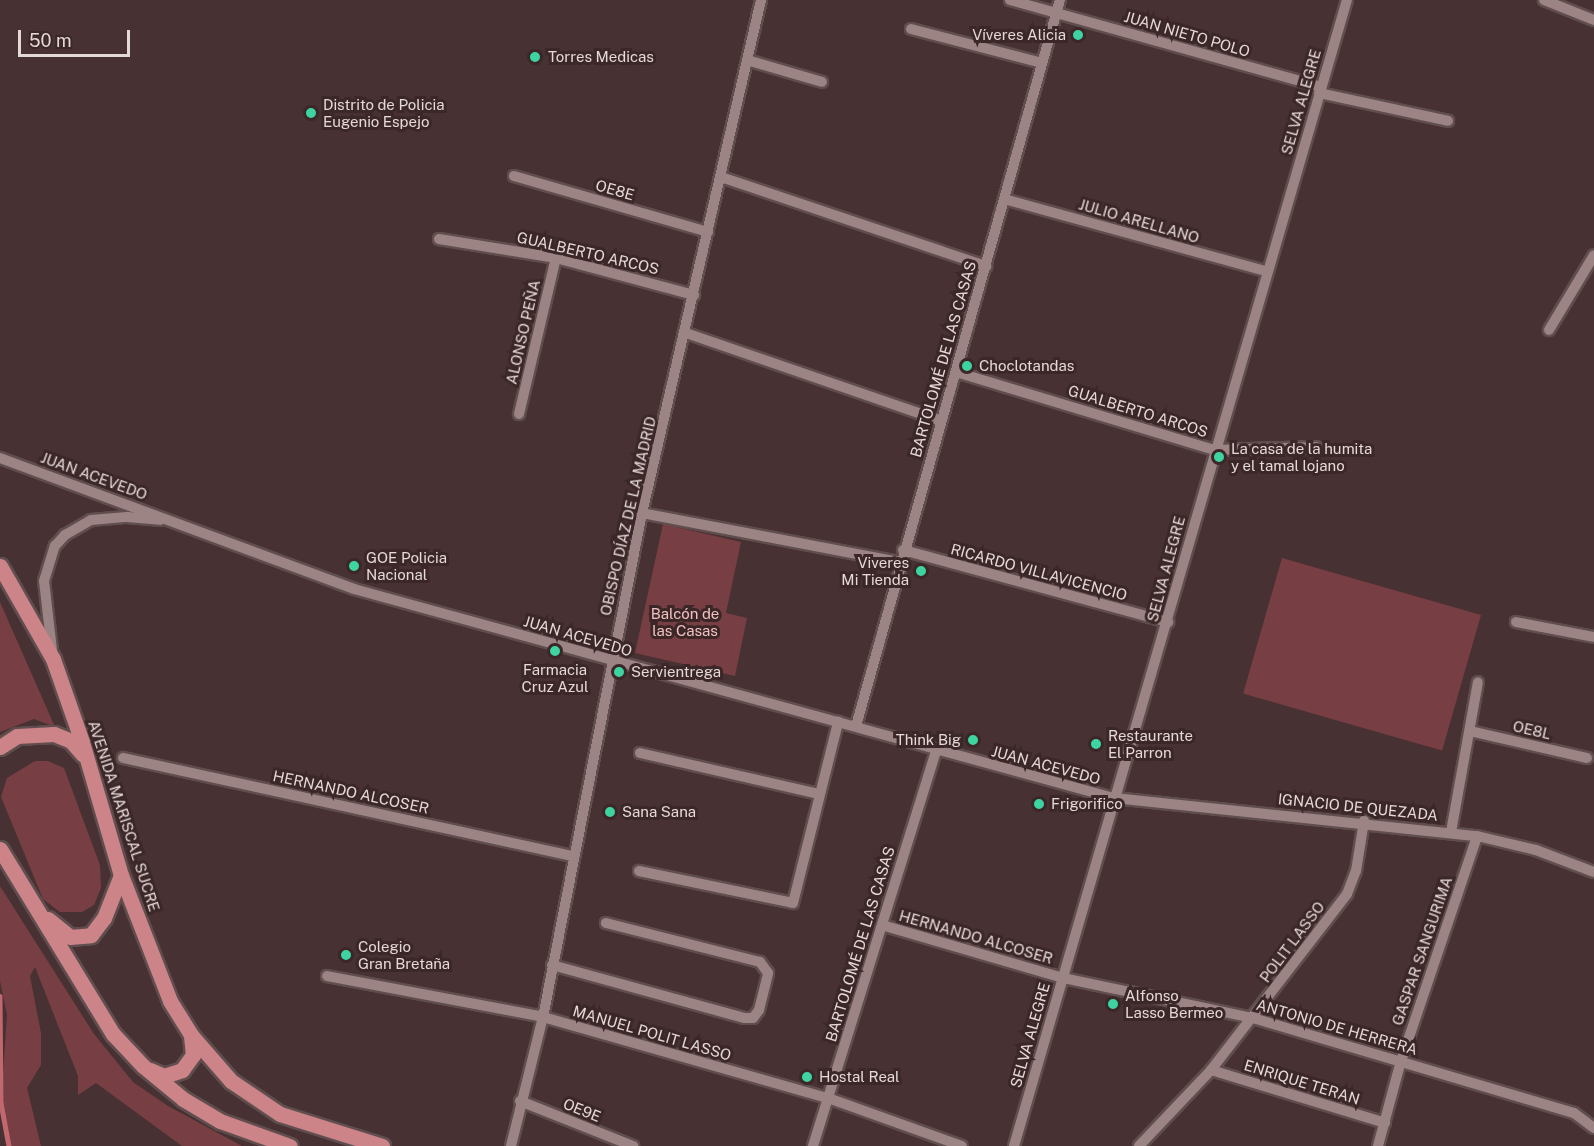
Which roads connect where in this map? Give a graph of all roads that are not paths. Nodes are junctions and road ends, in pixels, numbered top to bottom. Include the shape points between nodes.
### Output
1 (761, 0) edge
2 (1010, 0) edge
3 (1060, 0) edge
4 (1347, 0) edge
5 (1545, 0) edge
6 (1056, 13) junction
7 (1594, 20) edge
8 (911, 28) dead end
9 (747, 60) junction
10 (1042, 63) junction
11 (822, 82) dead end
12 (1320, 90) junction
13 (1448, 121) dead end
14 (514, 176) dead end
15 (722, 177) junction
16 (1004, 199) junction
17 (708, 232) junction
18 (439, 239) dead end
19 (1594, 255) edge
20 (556, 258) junction
21 (986, 266) junction
22 (1266, 271) junction
23 (694, 295) junction
24 (1549, 330) dead end
25 (686, 333) junction
26 (956, 372) junction
27 (519, 414) dead end
28 (941, 421) junction
29 (1317, 447) dead end
30 (1214, 450) junction
31 (0, 458) edge
32 (642, 513) junction
33 (178, 523) junction
34 (903, 550) junction
35 (900, 562) junction
36 (0, 566) edge
37 (1167, 622) junction
38 (1516, 622) dead end
39 (1594, 637) edge
40 (53, 659) junction
41 (611, 662) junction
42 (1478, 682) dead end
43 (838, 722) junction
44 (856, 726) junction
45 (1470, 731) junction
46 (0, 747) edge
47 (936, 751) junction
48 (640, 753) dead end
49 (123, 758) dead end
50 (1587, 758) dead end
51 (92, 774) junction
52 (819, 794) junction
53 (1114, 798) junction
54 (1364, 821) junction
55 (1451, 832) junction
56 (1477, 836) junction
57 (0, 849) edge
58 (572, 856) junction
59 (639, 871) dead end
60 (1594, 872) edge
61 (121, 875) junction
62 (37, 909) junction
63 (606, 923) dead end
64 (882, 925) junction
65 (552, 965) junction
66 (327, 976) dead end
67 (1063, 978) junction
68 (543, 1017) junction
69 (1253, 1018) junction
70 (191, 1035) junction
71 (1401, 1061) junction
72 (143, 1066) junction
73 (1211, 1070) junction
74 (828, 1098) junction
75 (520, 1101) junction
76 (1385, 1123) junction
77 (1594, 1128) edge
78 (290, 1146) edge
79 (382, 1146) edge
80 (511, 1146) edge
81 (633, 1146) edge
82 (813, 1146) edge
83 (962, 1146) edge
84 (1014, 1146) edge
85 (1139, 1146) edge
86 (1378, 1146) edge

1 - 9 street, OBISPO DÍAZ DE LA MADRID
2 - 6 street, JUAN NIETO POLO
3 - 6 street, BARTOLOMÉ DE LAS CASAS
4 - 12 street, SELVA ALEGRE
5 - 7 street
6 - 10 street, BARTOLOMÉ DE LAS CASAS
6 - 12 street, JUAN NIETO POLO
8 - 10 street
9 - 11 street
9 - 15 street, OBISPO DÍAZ DE LA MADRID
10 - 16 street, BARTOLOMÉ DE LAS CASAS
12 - 13 street, JUAN NIETO POLO
12 - 22 street, SELVA ALEGRE
14 - 17 street, OE8E
15 - 17 street, OBISPO DÍAZ DE LA MADRID
15 - 21 street
16 - 21 street, BARTOLOMÉ DE LAS CASAS
16 - 22 street, JULIO ARELLANO
17 - 23 street, OBISPO DÍAZ DE LA MADRID
18 - 20 street, GUALBERTO ARCOS
19 - 24 street
20 - 23 street, GUALBERTO ARCOS
20 - 27 street, ALONSO PEÑA
21 - 26 street, BARTOLOMÉ DE LAS CASAS
22 - 30 street, SELVA ALEGRE
23 - 25 street, OBISPO DÍAZ DE LA MADRID
25 - 28 street
25 - 32 street, OBISPO DÍAZ DE LA MADRID
26 - 28 street, BARTOLOMÉ DE LAS CASAS
26 - 30 street, GUALBERTO ARCOS
28 - 34 street, BARTOLOMÉ DE LAS CASAS
29 - 30 street, GUALBERTO ARCOS
30 - 37 street, SELVA ALEGRE
31 - 33 street, JUAN ACEVEDO
32 - 35 street
32 - 41 street, OBISPO DÍAZ DE LA MADRID
33 - 40 street, JUAN ACEVEDO via 110,517 91,520 65,535 48,561 44,581
33 - 41 street, JUAN ACEVEDO via 354,589
34 - 35 street, BARTOLOMÉ DE LAS CASAS
34 - 37 street, RICARDO VILLAVICENCIO
35 - 44 street, BARTOLOMÉ DE LAS CASAS
36 - 40 main road, AVENIDA MARISCAL SUCRE
37 - 53 street, SELVA ALEGRE
38 - 39 street
40 - 51 main road, AVENIDA MARISCAL SUCRE
41 - 43 street, JUAN ACEVEDO
41 - 58 street, OBISPO DÍAZ DE LA MADRID
42 - 45 street
43 - 44 street, JUAN ACEVEDO
43 - 52 street
44 - 47 street, JUAN ACEVEDO
45 - 50 street, OE8L
45 - 55 street
46 - 51 main road via 17,736 54,734 71,741
47 - 53 street, JUAN ACEVEDO
47 - 64 street, BARTOLOMÉ DE LAS CASAS
48 - 52 street
49 - 58 street, HERNANDO ALCOSER
51 - 61 main road, AVENIDA MARISCAL SUCRE
52 - 59 street via 791,905
53 - 54 street, IGNACIO DE QUEZADA
53 - 67 street, SELVA ALEGRE
54 - 55 street, IGNACIO DE QUEZADA
54 - 69 street, POLIT LASSO via 1356,871 1347,894
55 - 56 street, IGNACIO DE QUEZADA
56 - 60 street, IGNACIO DE QUEZADA via 1536,850
56 - 71 street, GASPAR SANGURIMA
57 - 62 main road
58 - 65 street, OBISPO DÍAZ DE LA MADRID
61 - 62 main road via 104,918 91,935 70,937
61 - 70 main road, AVENIDA MARISCAL SUCRE via 170,1001
62 - 72 main road via 113,1034
63 - 65 street via 760,962 768,973 759,1010 753,1018 744,1018
64 - 67 street, HERNANDO ALCOSER
64 - 74 street, BARTOLOMÉ DE LAS CASAS
65 - 68 street, OBISPO DÍAZ DE LA MADRID
66 - 68 street, MANUEL POLIT LASSO
67 - 69 street, ANTONIO DE HERRERA
67 - 84 street, SELVA ALEGRE
68 - 74 street, MANUEL POLIT LASSO
68 - 75 street, OBISPO DÍAZ DE LA MADRID
69 - 71 street, ANTONIO DE HERRERA
69 - 73 street, POLIT LASSO
70 - 72 main road via 193,1055 182,1070 164,1076
70 - 79 main road, AVENIDA MARISCAL SUCRE via 231,1081 272,1109 307,1125
71 - 76 street, GASPAR SANGURIMA
71 - 77 street, ANTONIO DE HERRERA via 1574,1113
72 - 78 main road via 183,1099 220,1121
73 - 76 street, ENRIQUE TERAN
73 - 85 street, POLIT LASSO
74 - 82 street, BARTOLOMÉ DE LAS CASAS
74 - 83 street, MANUEL POLIT LASSO
75 - 80 street, OBISPO DÍAZ DE LA MADRID
75 - 81 street, OE9E
76 - 86 street, GASPAR SANGURIMA

